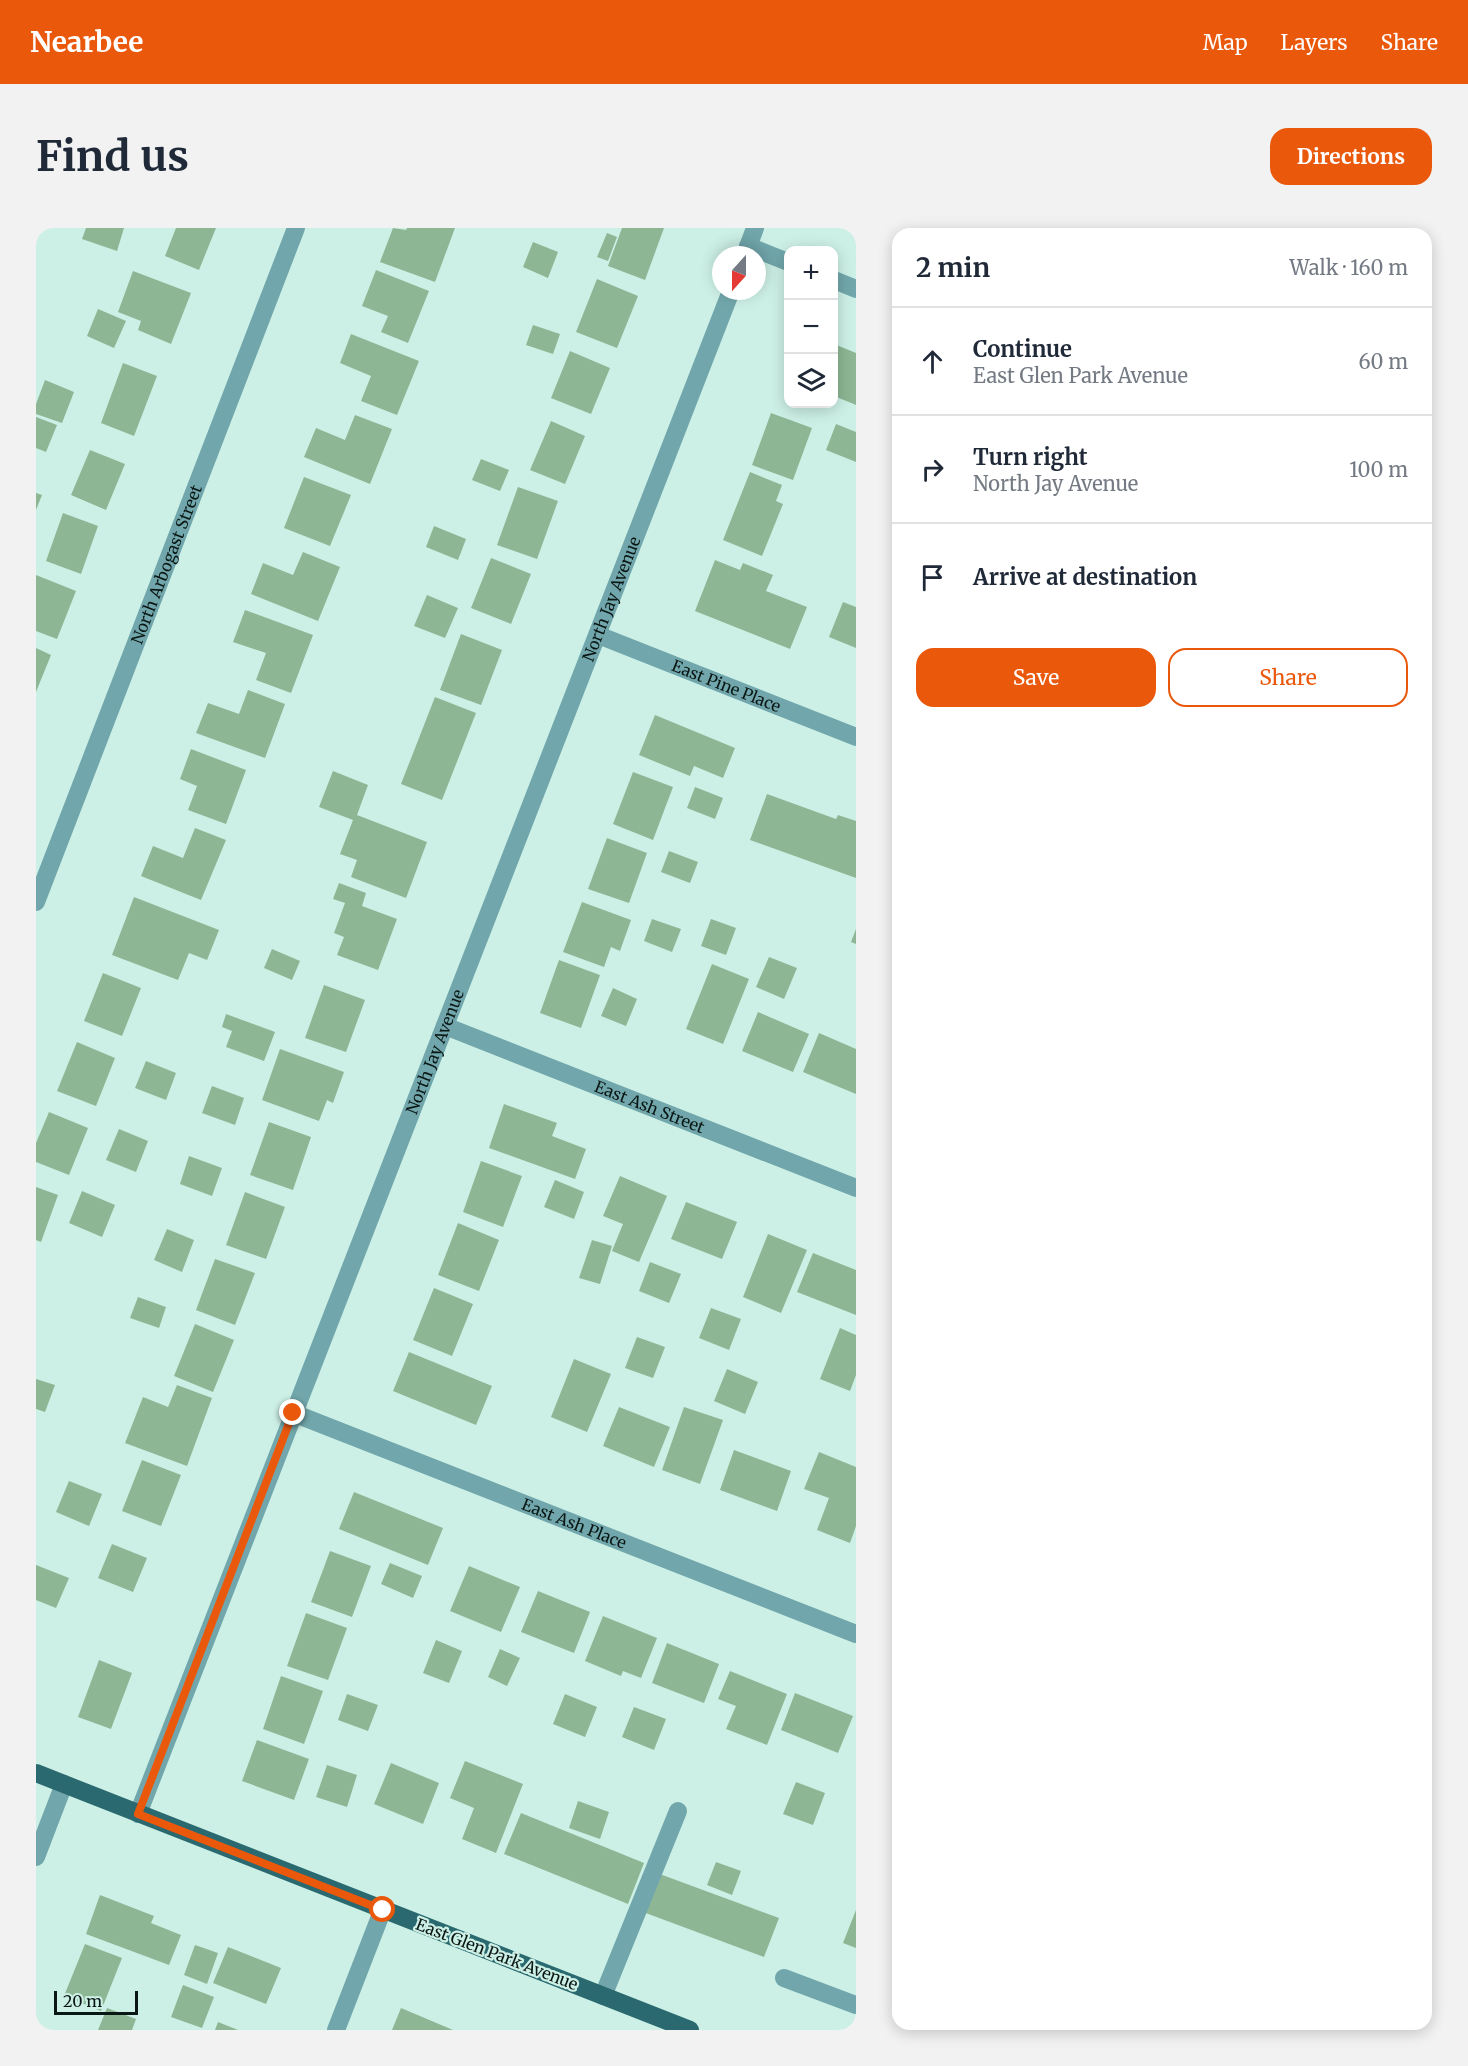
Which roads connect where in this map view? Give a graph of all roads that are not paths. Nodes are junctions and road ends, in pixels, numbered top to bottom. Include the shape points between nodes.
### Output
1 (296, 228) edge
2 (755, 228) edge
3 (748, 246) edge
4 (766, 256) edge
5 (784, 261) edge
6 (838, 282) edge
7 (856, 289) edge
8 (728, 300) edge
9 (598, 635) junction
10 (856, 737) edge
11 (36, 902) edge
12 (445, 1026) junction
13 (856, 1188) edge
14 (293, 1413) junction
15 (856, 1634) edge
16 (36, 1773) edge
17 (64, 1784) junction
18 (678, 1811) dead end
19 (138, 1814) junction
20 (36, 1857) edge
21 (383, 1910) junction
22 (784, 1978) dead end
23 (603, 1996) junction
24 (856, 2005) edge
25 (336, 2030) edge
26 (690, 2030) edge

1 - 11 street, North Arbogast Street
2 - 3 street
4 - 5 street
6 - 7 street
8 - 9 street, North Jay Avenue
9 - 10 street, East Pine Place
9 - 12 street, North Jay Avenue
12 - 13 street, East Ash Street
12 - 14 street, North Jay Avenue
14 - 15 street, East Ash Place
14 - 19 street, North Jay Avenue
16 - 17 main road, East Glen Park Avenue
17 - 19 main road, East Glen Park Avenue
17 - 20 street
18 - 23 street
19 - 21 main road, East Glen Park Avenue
21 - 23 main road, East Glen Park Avenue
21 - 25 street
22 - 24 street
23 - 26 main road, East Glen Park Avenue

